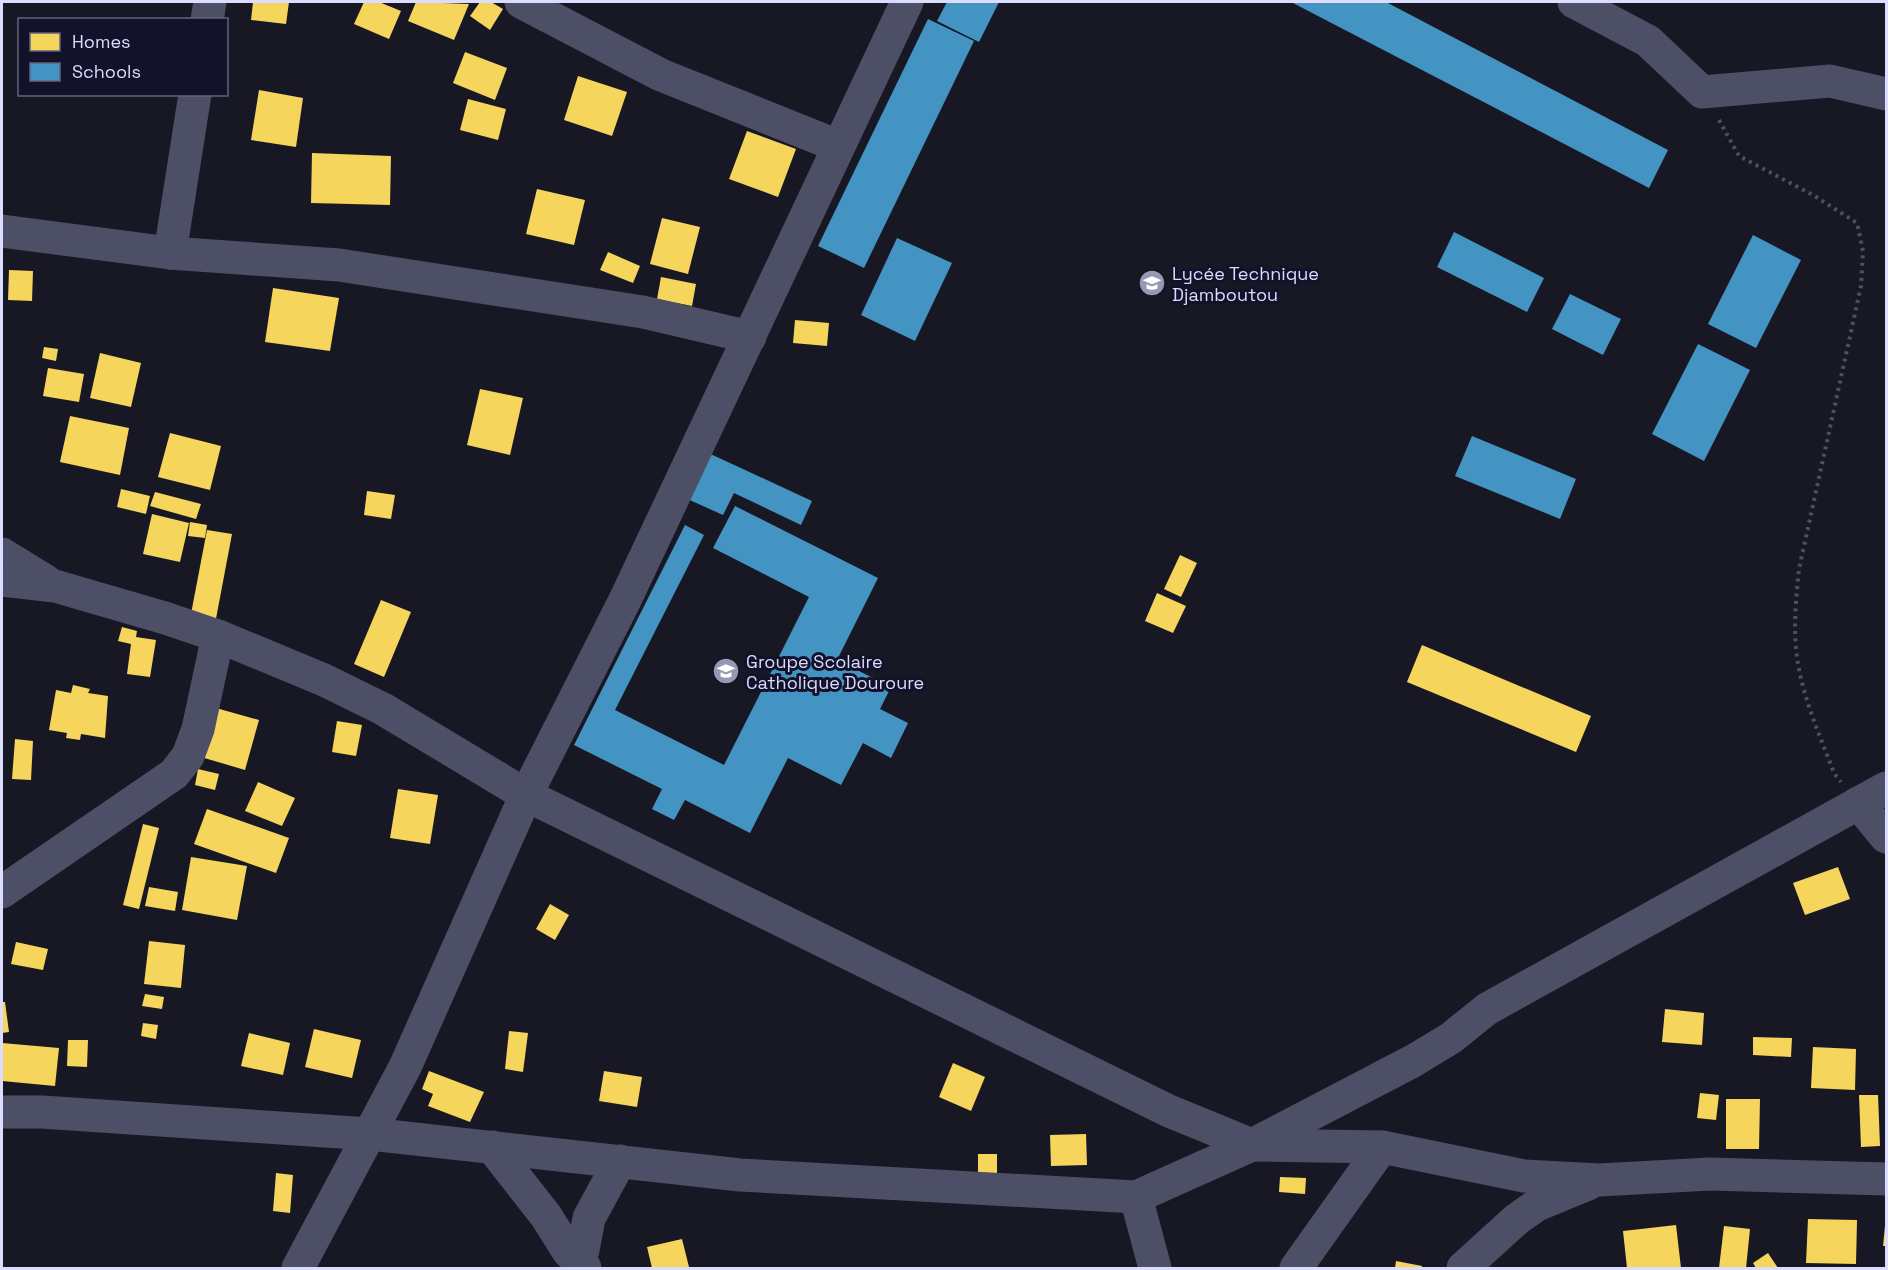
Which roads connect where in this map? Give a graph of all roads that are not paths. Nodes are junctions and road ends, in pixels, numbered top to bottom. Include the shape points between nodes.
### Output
1 (210, 2) edge
2 (521, 2) edge
3 (907, 2) edge
4 (1574, 2) edge
5 (207, 18) edge
6 (1887, 94) edge
7 (195, 96) edge
8 (838, 146) junction
9 (2, 231) edge
10 (170, 254) junction
11 (750, 337) junction
12 (2, 554) edge
13 (2, 580) edge
14 (56, 586) junction
15 (218, 636) junction
16 (526, 795) junction
17 (1873, 795) edge
18 (1887, 837) edge
19 (2, 892) edge
20 (2, 1112) edge
21 (370, 1134) junction
22 (1252, 1145) junction
23 (492, 1147) junction
24 (1382, 1147) junction
25 (620, 1161) junction
26 (1887, 1179) edge
27 (1599, 1180) junction
28 (1136, 1197) junction
29 (582, 1264) edge
30 (298, 1269) edge
31 (1155, 1269) edge
32 (1296, 1269) edge
33 (1463, 1269) edge

1 - 5 street
2 - 8 street via 661,75
3 - 8 street
4 - 6 street via 1648,41 1702,92 1830,81
7 - 10 street
8 - 11 street
9 - 10 street
10 - 11 street via 351,267 643,312
11 - 16 street via 625,600
12 - 14 street
13 - 14 street
14 - 15 street
15 - 16 street via 383,709
15 - 19 street via 198,729 188,756 174,774
16 - 21 street via 405,1067
16 - 22 street via 1169,1111
17 - 18 street
17 - 22 street via 1487,1010 1413,1061
20 - 21 street
21 - 23 street
21 - 30 street
22 - 24 street
22 - 28 street
23 - 25 street
23 - 29 street via 568,1251
24 - 27 street via 1496,1172
24 - 32 street
25 - 28 street via 740,1175
25 - 29 street via 589,1218
26 - 27 street via 1710,1174
27 - 33 street via 1537,1205
28 - 31 street

